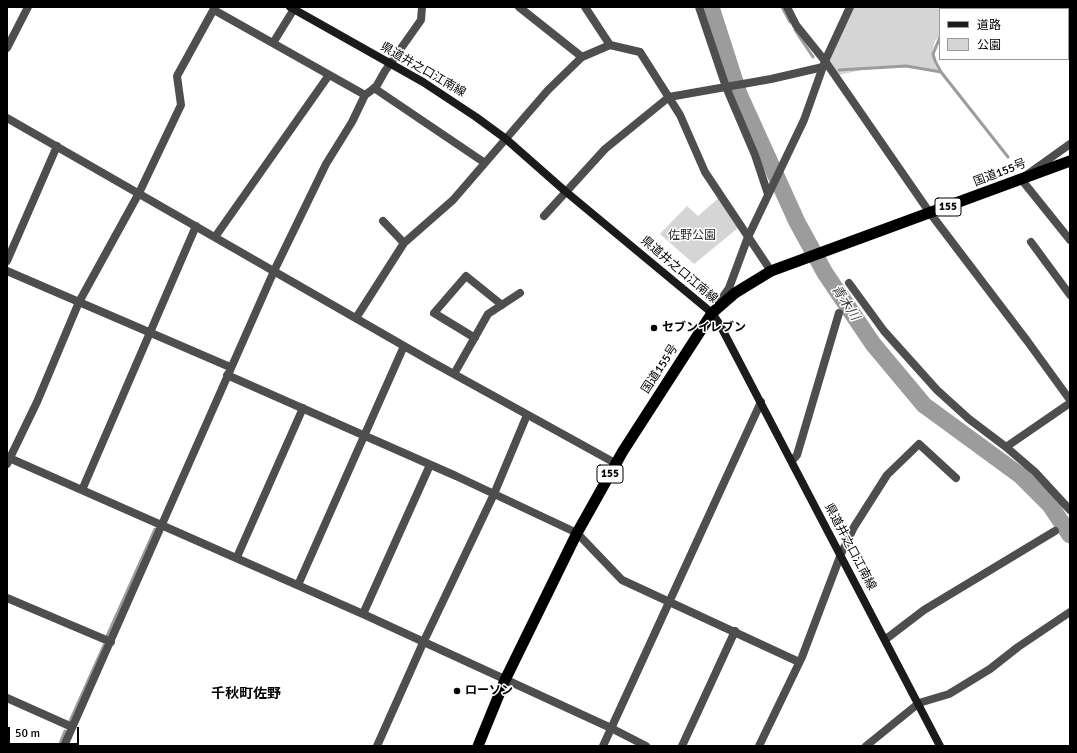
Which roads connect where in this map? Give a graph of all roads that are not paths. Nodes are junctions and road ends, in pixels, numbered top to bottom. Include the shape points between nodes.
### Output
1 (28, 7) edge
2 (422, 7) edge
3 (519, 7) edge
4 (586, 7) edge
5 (699, 7) edge
6 (786, 7) edge
7 (850, 7) edge
8 (214, 8) edge
9 (297, 9) edge
10 (273, 43) junction
11 (610, 45) junction
12 (7, 48) edge
13 (582, 57) junction
14 (391, 64) junction
15 (824, 64) junction
16 (329, 75) junction
17 (726, 87) junction
18 (374, 88) junction
19 (365, 95) junction
20 (669, 97) junction
21 (7, 118) edge
22 (506, 139) junction
23 (1070, 144) edge
24 (57, 146) junction
25 (1070, 161) edge
26 (485, 163) junction
27 (1021, 179) junction
28 (565, 191) junction
29 (769, 192) junction
30 (139, 193) junction
31 (930, 214) junction
32 (544, 216) dead end
33 (383, 221) dead end
34 (196, 226) junction
35 (215, 237) junction
36 (748, 237) junction
37 (1070, 240) edge
38 (1031, 242) dead end
39 (404, 243) junction
40 (7, 261) edge
41 (274, 270) junction
42 (7, 271) edge
43 (771, 271) junction
44 (849, 283) dead end
45 (520, 293) dead end
46 (1070, 295) edge
47 (79, 302) junction
48 (502, 305) junction
49 (712, 313) junction
50 (840, 313) dead end
51 (356, 318) junction
52 (150, 333) junction
53 (475, 338) junction
54 (404, 346) junction
55 (230, 367) junction
56 (454, 374) junction
57 (226, 375) junction
58 (761, 402) junction
59 (1070, 402) edge
60 (303, 408) junction
61 (527, 415) junction
62 (364, 435) junction
63 (1006, 447) junction
64 (8, 460) edge
65 (792, 461) junction
66 (615, 464) junction
67 (430, 465) junction
68 (956, 478) dead end
69 (82, 490) junction
70 (494, 494) junction
71 (1070, 510) edge
72 (161, 526) junction
73 (1056, 531) dead end
74 (577, 533) junction
75 (841, 554) junction
76 (237, 557) junction
77 (298, 585) junction
78 (7, 598) edge
79 (669, 601) junction
80 (1070, 612) edge
81 (363, 614) junction
82 (735, 631) junction
83 (886, 639) junction
84 (111, 642) junction
85 (423, 643) junction
86 (799, 662) junction
87 (505, 680) junction
88 (7, 698) edge
89 (919, 703) junction
90 (72, 727) junction
91 (611, 728) junction
92 (64, 746) edge
93 (378, 746) edge
94 (478, 746) edge
95 (603, 746) edge
96 (646, 746) edge
97 (682, 746) edge
98 (760, 746) edge
99 (866, 746) edge
100 (940, 746) edge

1 - 12 street
2 - 14 street via 421,20
3 - 13 street
4 - 11 street
5 - 17 street
6 - 15 street
7 - 15 street
8 - 10 street
8 - 30 street via 178,76 181,105
9 - 10 street
9 - 14 main road, 県道井之口江南線
10 - 16 street
11 - 13 street
11 - 20 street via 640,52
13 - 22 street via 548,90
14 - 18 street
14 - 22 main road, 県道井之口江南線 via 456,102
15 - 17 street via 771,79
15 - 29 street via 804,120
15 - 31 street
16 - 19 street
16 - 35 street
17 - 20 street
17 - 29 street
18 - 19 street
18 - 26 street
19 - 41 street via 326,164
20 - 28 street via 605,149
20 - 36 street via 680,115 705,172
21 - 24 street
22 - 26 street
22 - 28 main road, 県道井之口江南線
23 - 27 street
24 - 30 street
24 - 40 street
25 - 27 highway, 国道155号 / 155
26 - 39 street via 453,200
27 - 31 highway, 国道155号 / 155
27 - 37 street
28 - 32 street
28 - 49 main road, 県道井之口江南線
29 - 36 street
30 - 34 street
30 - 47 street
31 - 43 highway, 国道155号 / 155
31 - 59 street via 1028,342
33 - 39 street
34 - 35 street
34 - 52 street
35 - 41 street
36 - 43 street
36 - 49 street via 729,288
38 - 46 street
39 - 51 street
41 - 51 street
41 - 55 street
42 - 47 street
43 - 49 highway, 国道155号 / 155 via 735,293
44 - 63 street via 884,331 937,390
45 - 48 street
47 - 52 street
47 - 64 street via 37,402
48 - 53 street via 488,314
48 - 53 street via 466,276 434,313
49 - 58 main road, 県道井之口江南線
49 - 66 highway, 国道155号 / 155
50 - 65 street via 797,455
51 - 54 street
52 - 55 street
52 - 69 street
53 - 56 street
54 - 56 street
54 - 62 street
55 - 57 street
56 - 61 street
57 - 60 street
57 - 72 street
58 - 65 main road, 県道井之口江南線
58 - 79 street
59 - 63 street
60 - 62 street
60 - 76 street
61 - 66 street
61 - 70 street
62 - 67 street
62 - 77 street
63 - 71 street via 1035,472
64 - 69 street
65 - 75 main road, 県道井之口江南線
66 - 74 highway, 国道155号 / 155
67 - 70 street
67 - 81 street
68 - 75 street via 919,444 887,475 854,527
69 - 72 street
70 - 74 street
70 - 85 street
72 - 76 street
72 - 84 street
73 - 83 street via 924,610
74 - 79 street via 622,580
74 - 87 highway, 国道155号 / 155
75 - 83 main road, 県道井之口江南線
75 - 86 street
76 - 77 street
77 - 81 street
78 - 84 street
79 - 82 street
79 - 91 street
80 - 89 street via 990,669 949,694
81 - 85 street
82 - 86 street
82 - 97 street
83 - 89 main road, 県道井之口江南線
84 - 90 street
85 - 87 street
85 - 93 street
86 - 98 street
87 - 91 street
87 - 94 highway, 国道155号 / 155
88 - 90 street
89 - 99 street
89 - 100 main road, 県道井之口江南線
90 - 92 street
91 - 95 street
91 - 96 street

